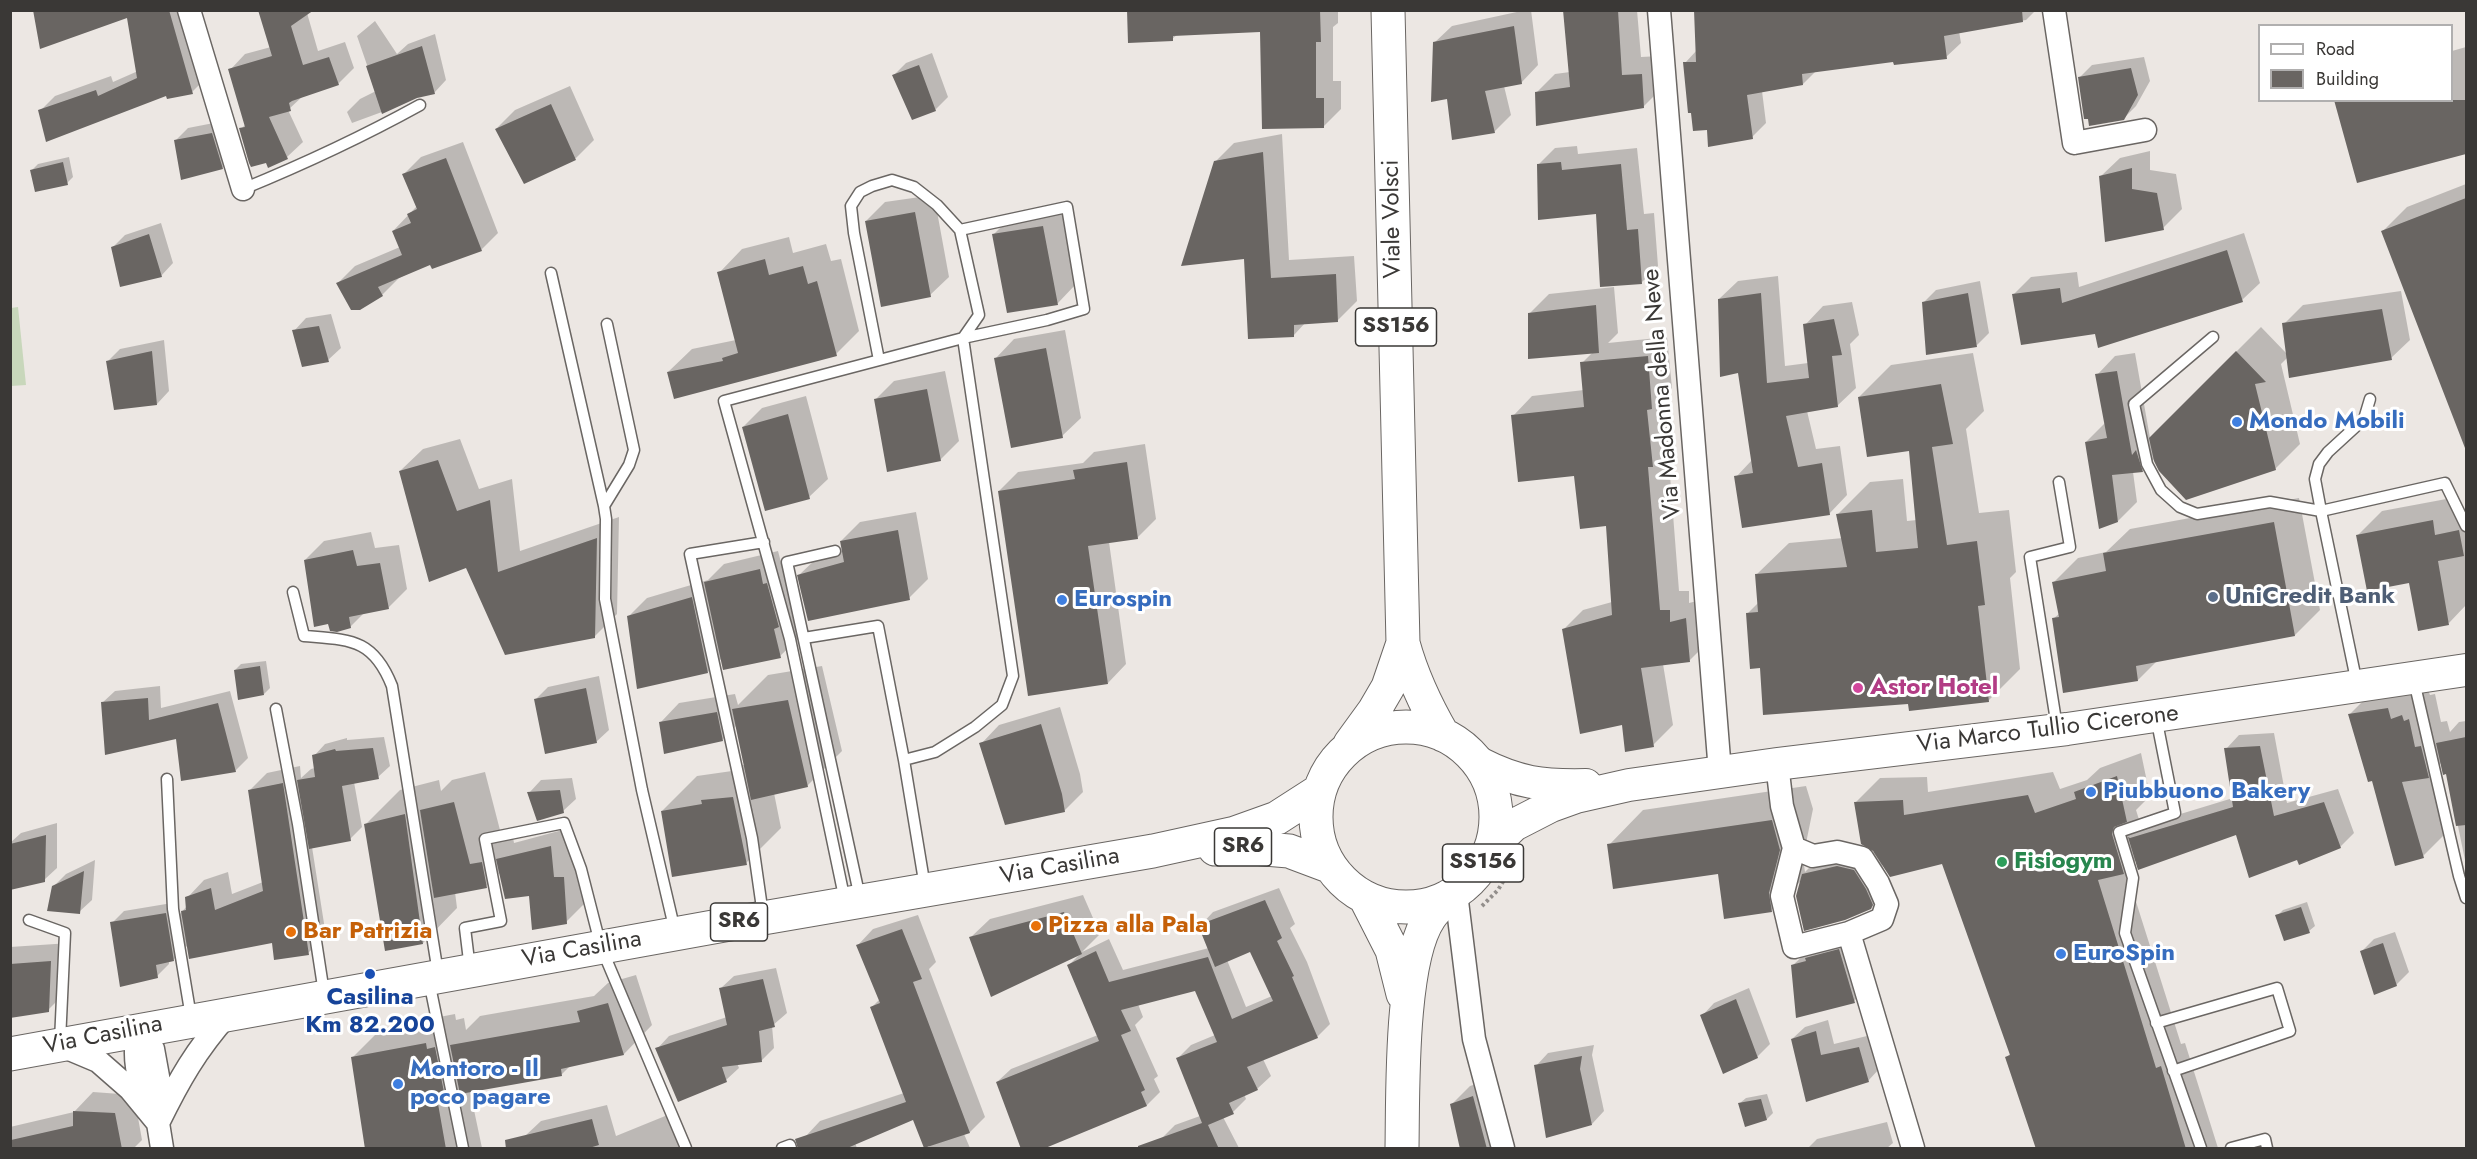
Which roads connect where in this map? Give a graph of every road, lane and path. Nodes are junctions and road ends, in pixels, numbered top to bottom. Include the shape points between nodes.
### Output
1 (189, 10) edge
2 (1388, 10) edge
3 (1659, 10) edge
4 (2054, 10) edge
5 (420, 105) dead end
6 (2145, 130) dead end
7 (243, 189) joint
8 (960, 230) junction
9 (550, 273) dead end
10 (607, 324) dead end
11 (2213, 337) dead end
12 (963, 338) junction
13 (879, 360) junction
14 (2370, 399) dead end
15 (2059, 482) dead end
16 (604, 506) junction
17 (2321, 512) junction
18 (2466, 526) edge
19 (764, 542) junction
20 (835, 552) dead end
21 (294, 592) dead end
22 (804, 638) junction
23 (1403, 643) junction
24 (2466, 669) edge
25 (2413, 677) junction
26 (2357, 686) junction
27 (276, 709) dead end
28 (2156, 716) junction
29 (2058, 731) junction
30 (1443, 735) junction
31 (1342, 754) junction
32 (904, 760) junction
33 (1479, 763) junction
34 (1777, 764) junction
35 (1720, 772) junction
36 (167, 779) dead end
37 (1629, 785) junction
38 (1320, 791) junction
39 (1493, 845) junction
40 (1794, 848) junction
41 (1153, 851) junction
42 (1329, 866) junction
43 (926, 891) junction
44 (1453, 894) junction
45 (2466, 897) edge
46 (1366, 899) junction
47 (853, 903) junction
48 (763, 918) junction
49 (29, 920) dead end
50 (1849, 933) junction
51 (676, 934) junction
52 (601, 947) junction
53 (470, 970) junction
54 (433, 977) junction
55 (325, 996) junction
56 (228, 1014) junction
57 (192, 1020) junction
58 (1408, 1020) junction
59 (2156, 1023) junction
60 (138, 1030) junction
61 (60, 1044) junction
62 (10, 1054) edge
63 (2173, 1071) junction
64 (158, 1123) junction
65 (162, 1149) edge
66 (463, 1149) edge
67 (686, 1149) edge
68 (782, 1149) edge
69 (791, 1149) edge
70 (1402, 1149) edge
71 (1503, 1149) edge
72 (1913, 1149) edge
73 (2201, 1149) edge
74 (2231, 1149) edge
75 (2267, 1149) edge

1 - 7 street
2 - 23 main road, Viale Volsci / SS156
3 - 35 street, Via Madonna della Neve
4 - 6 street via 2074,143
5 - 7 lane via 303,165
8 - 12 lane via 979,315
8 - 12 lane via 1067,207 1084,309
8 - 13 lane via 914,187 892,180 860,192 851,206
9 - 16 lane
10 - 16 lane via 634,450
11 - 17 lane via 2134,404 2147,464 2161,490 2180,507 2197,514 2270,502
12 - 13 lane
12 - 32 lane via 1013,676 1002,705 975,727 935,752
13 - 19 lane via 724,401
14 - 17 lane via 2364,419 2319,465 2315,479
15 - 29 lane via 2070,547 2030,557
16 - 51 lane via 605,599 642,790
17 - 18 lane via 2445,483
17 - 26 lane
19 - 47 lane
19 - 48 lane via 690,554 752,838
20 - 22 lane via 787,562
21 - 54 lane via 304,636 351,640 362,645 379,661 393,687
22 - 32 lane via 878,626
22 - 47 lane
23 - 30 main road, Viale Volsci / SS156 via 1423,702
23 - 31 main road, Viale Volsci / SS156 via 1388,687
24 - 25 main road, Via Marco Tullio Cicerone
25 - 26 main road, Via Marco Tullio Cicerone
25 - 45 lane
26 - 28 main road, Via Marco Tullio Cicerone
27 - 55 lane
28 - 29 main road, Via Marco Tullio Cicerone
28 - 59 lane via 2175,813 2119,832 2133,878 2125,933
29 - 34 main road, Via Marco Tullio Cicerone
30 - 31 main road, SS156 via 1422,728 1379,731
30 - 33 main road, SS156 via 1469,751
31 - 38 main road, SS156 via 1328,771
32 - 43 lane
33 - 37 main road, Via Marco Tullio Cicerone via 1507,777 1548,786
33 - 39 main road, SS156 via 1492,788 1497,816
34 - 35 main road, Via Marco Tullio Cicerone
34 - 40 street via 1782,806
35 - 37 main road, Via Marco Tullio Cicerone
36 - 57 lane via 173,909
37 - 39 main road, Via Marco Tullio Cicerone via 1551,806 1514,825
38 - 41 main road, Via Casilina / SR6 via 1277,819 1235,833
38 - 42 main road, SS156 via 1316,817 1319,842
39 - 44 main road, SS156 via 1479,872
40 - 50 street via 1782,896 1794,947
40 - 50 street via 1813,856 1837,852 1862,858 1887,904 1882,920
41 - 42 main road, Via Casilina / SR6 via 1241,847 1289,851
41 - 43 main road, Via Casilina / SR6
42 - 46 main road, SS156
43 - 47 main road, Via Casilina / SR6
44 - 46 main road, SS156 via 1427,905 1396,908
44 - 58 main road, SS156 via 1430,917 1423,931 1411,973
44 - 71 street via 1474,1039
46 - 58 main road, SS156 via 1392,950
47 - 48 main road, Via Casilina / SR6
48 - 51 main road, Via Casilina / SR6
49 - 61 lane via 65,933
50 - 72 street
51 - 52 main road, Via Casilina / SR6
52 - 53 main road, Via Casilina / SR6
52 - 53 lane via 564,823 485,839 501,921 465,928
52 - 67 lane
53 - 54 main road, Via Casilina / SR6
54 - 55 main road, Via Casilina / SR6
54 - 66 lane
55 - 56 main road, Via Casilina / SR6
56 - 57 main road, Via Casilina / SR6
56 - 64 street via 201,1045
57 - 60 main road, Via Casilina / SR6
58 - 70 main road, SS156
59 - 63 lane
59 - 63 lane via 2277,988 2290,1031
60 - 61 main road, Via Casilina / SR6
60 - 64 street via 134,1052 141,1086
61 - 62 main road, Via Casilina / SR6
61 - 64 street via 98,1061 130,1089
63 - 73 lane
64 - 65 street
68 - 69 lane via 790,1145
74 - 75 lane via 2265,1139

